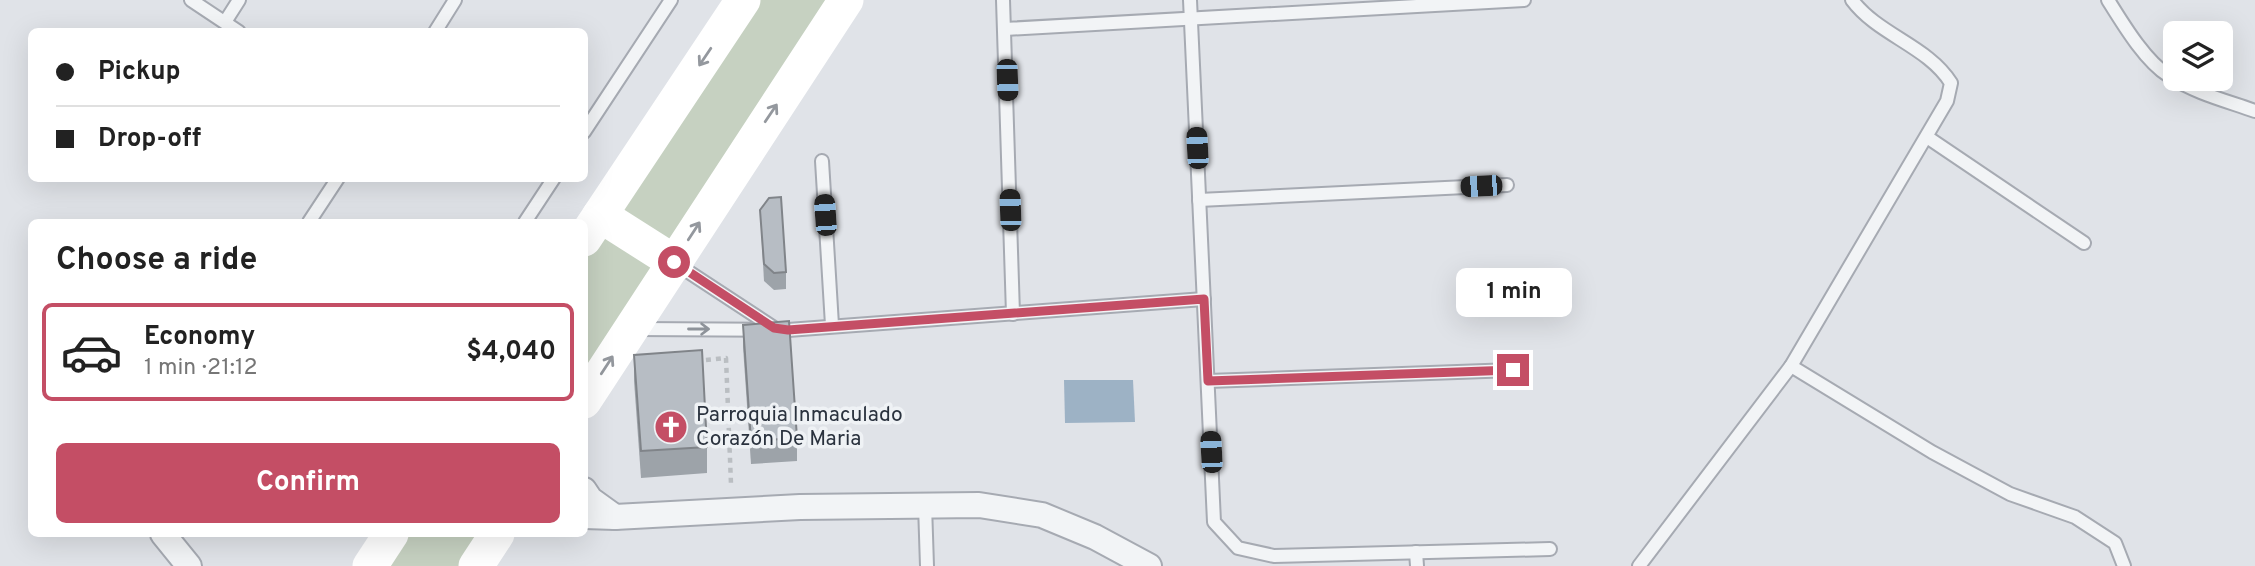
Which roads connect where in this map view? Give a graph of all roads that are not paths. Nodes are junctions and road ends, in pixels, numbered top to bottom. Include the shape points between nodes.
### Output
1 (191, 0) edge
2 (240, 0) edge
3 (455, 0) edge
4 (671, 0) edge
5 (743, 0) edge
6 (846, 0) edge
7 (1003, 0) edge
8 (1190, 0) edge
9 (1524, 0) edge
10 (1852, 0) edge
11 (2108, 0) edge
12 (1395, 3) edge
13 (1191, 17) junction
14 (225, 22) junction
15 (233, 28) edge
16 (438, 28) edge
17 (1006, 29) junction
18 (2255, 111) edge
19 (588, 126) edge
20 (1927, 137) junction
21 (822, 160) dead end
22 (335, 182) edge
23 (551, 182) edge
24 (1507, 185) dead end
25 (1199, 200) junction
26 (311, 219) edge
27 (527, 219) edge
28 (592, 227) edge
29 (2084, 243) dead end
30 (674, 262) junction
31 (1204, 299) junction
32 (1013, 314) junction
33 (832, 325) junction
34 (774, 328) junction
35 (630, 329) junction
36 (1791, 366) junction
37 (1513, 370) dead end
38 (1208, 381) junction
39 (588, 395) edge
40 (588, 496) edge
41 (925, 505) junction
42 (588, 516) edge
43 (615, 517) junction
44 (166, 537) edge
45 (389, 537) edge
46 (495, 537) edge
47 (1550, 549) dead end
48 (1416, 552) junction
49 (190, 566) edge
50 (370, 566) edge
51 (476, 566) edge
52 (928, 566) edge
53 (1149, 566) edge
54 (1417, 566) edge
55 (1639, 566) edge
56 (2124, 566) edge

1 - 14 lane
2 - 14 lane
3 - 16 lane
4 - 19 lane
5 -> 28 main road
30 -> 6 main road
7 - 17 lane
8 - 13 lane
9 - 12 lane
10 - 20 lane via 1862,14 1942,69 1951,83 1947,101
11 - 18 lane via 2130,37 2167,76
12 - 13 lane
13 - 17 lane
13 - 25 lane
14 - 15 lane
17 - 32 lane
20 - 29 lane
20 - 36 lane
21 - 33 lane
22 - 26 lane
23 - 27 lane
24 - 25 lane
25 - 31 lane
28 - 30 main road
30 - 34 lane
30 - 35 main road
31 - 32 lane
31 - 38 lane
32 - 33 lane
33 - 34 lane
35 -> 34 lane
39 -> 35 main road
36 - 55 lane
36 - 56 lane via 2010,494 2075,517 2115,543
37 - 38 lane
38 - 48 lane via 1214,522 1238,548 1274,556
40 - 43 street
41 - 43 street
41 - 52 lane
41 - 53 street via 979,505 1042,515
42 - 43 street
44 - 49 street
45 - 50 main road
46 - 51 main road
47 - 48 lane
48 - 54 lane

